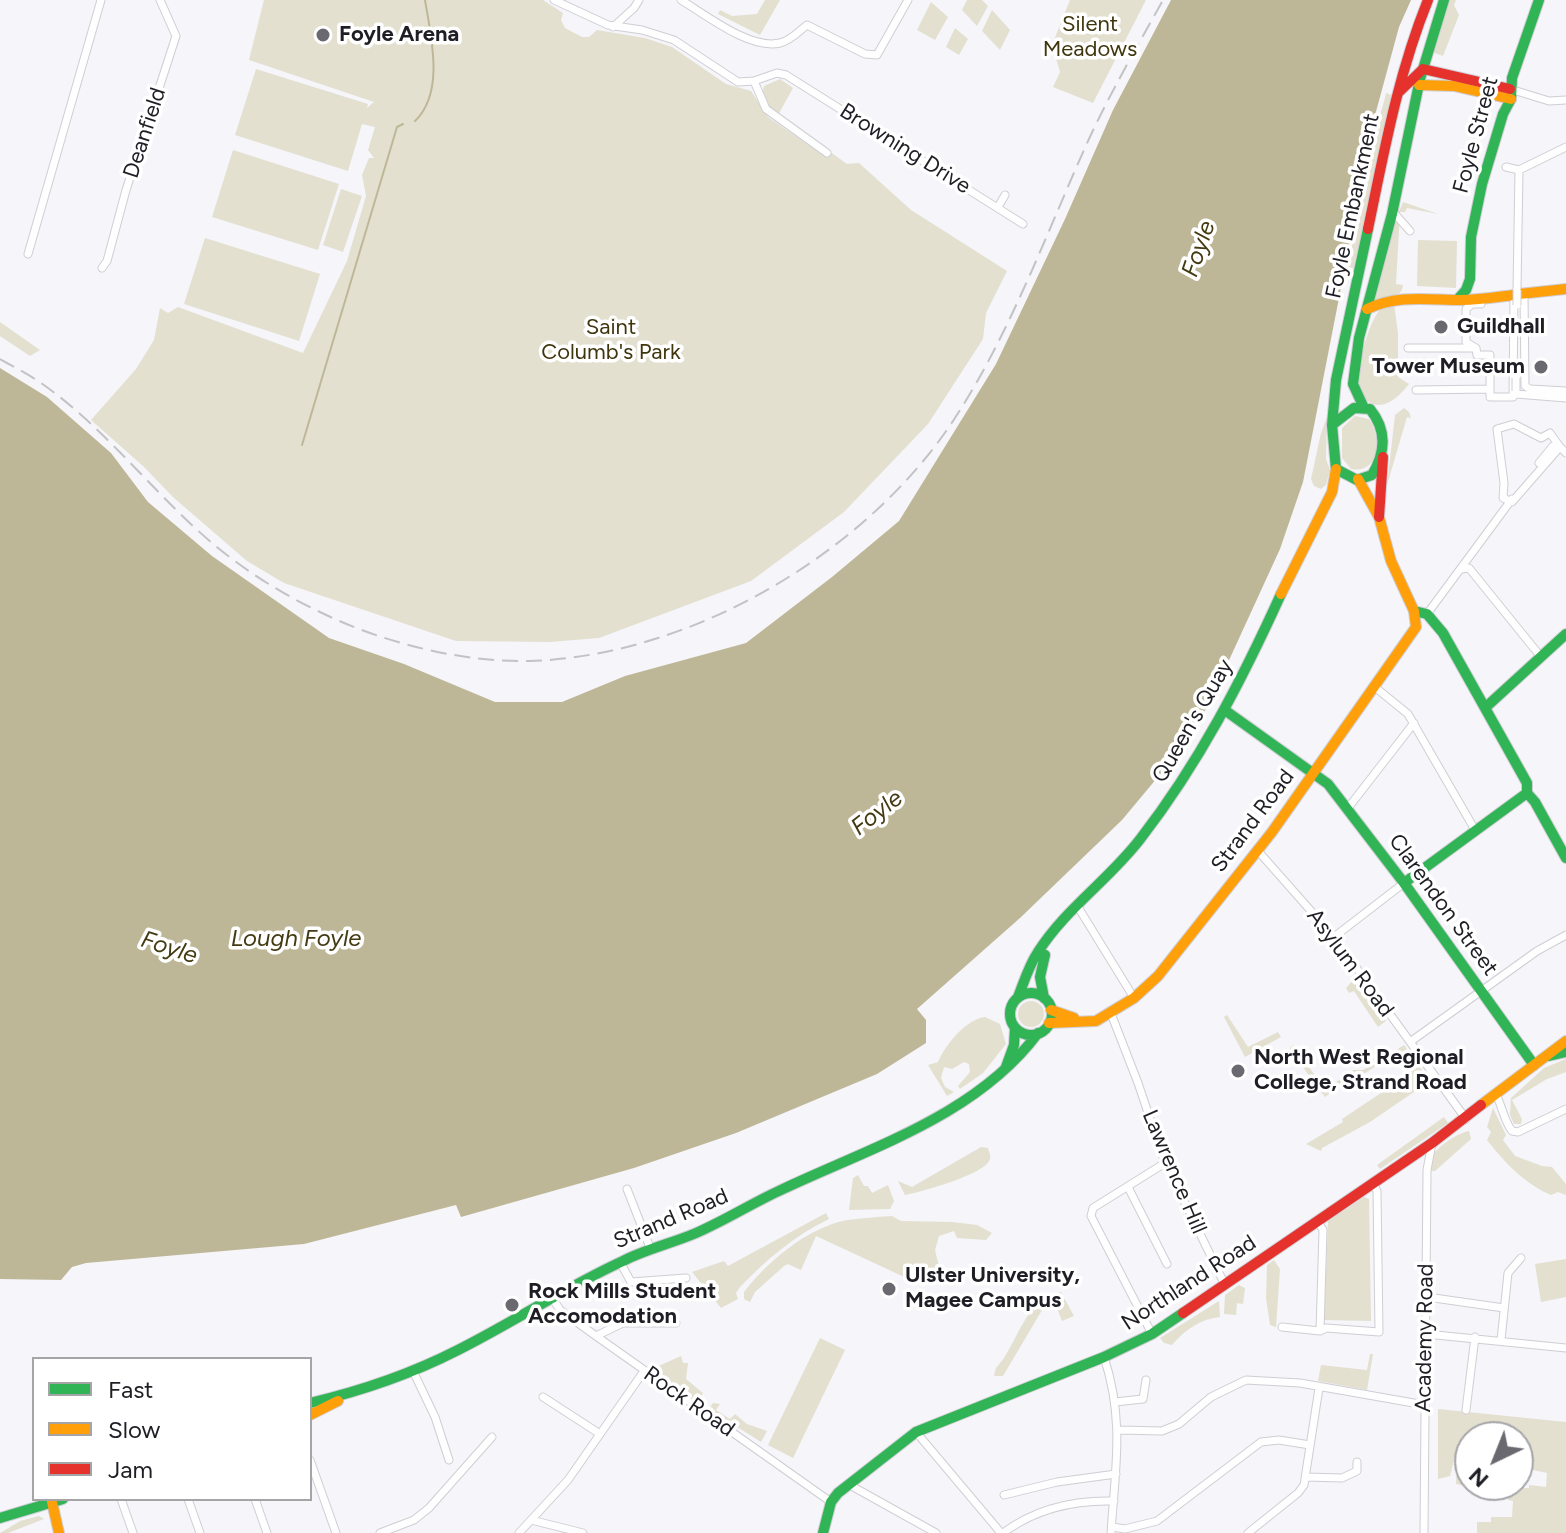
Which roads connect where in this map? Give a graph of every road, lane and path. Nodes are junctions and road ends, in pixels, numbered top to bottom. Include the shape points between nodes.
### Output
1 (101, 0) edge
2 (160, 0) edge
3 (554, 0) edge
4 (639, 0) edge
5 (681, 0) edge
6 (908, 0) edge
7 (1428, 0) edge
8 (1444, 0) edge
9 (1539, 0) edge
10 (613, 27) junction
11 (1423, 69) junction
12 (754, 81) junction
13 (1419, 85) junction
14 (1510, 94) junction
15 (1396, 97) junction
16 (1566, 100) edge
17 (1566, 147) edge
18 (827, 153) dead end
19 (1506, 167) dead end
20 (1519, 170) junction
21 (1005, 195) dead end
22 (998, 207) junction
23 (1392, 211) junction
24 (1023, 224) dead end
25 (1410, 231) dead end
26 (28, 254) dead end
27 (102, 268) dead end
28 (1470, 284) junction
29 (1566, 289) edge
30 (1518, 296) junction
31 (1458, 299) junction
32 (1481, 299) junction
33 (1386, 300) junction
34 (1367, 309) junction
35 (1362, 330) junction
36 (1411, 345) dead end
37 (1476, 348) junction
38 (1519, 385) junction
39 (1490, 389) junction
40 (1416, 390) dead end
41 (1566, 391) edge
42 (1566, 398) edge
43 (1364, 408) junction
44 (1332, 425) junction
45 (1561, 447) edge
46 (1383, 457) junction
47 (1336, 469) junction
48 (1355, 479) junction
49 (1332, 492) junction
50 (1510, 501) junction
51 (1379, 517) junction
52 (1461, 569) junction
53 (1414, 611) junction
54 (1427, 614) junction
55 (1438, 626) junction
56 (1416, 627) junction
57 (1566, 634) edge
58 (1541, 657) junction
59 (1376, 688) junction
60 (1486, 707) junction
61 (1226, 711) junction
62 (1414, 723) junction
63 (1315, 773) junction
64 (1527, 793) junction
65 (1348, 808) junction
66 (1475, 830) junction
67 (1258, 851) junction
68 (1566, 858) edge
69 (1404, 883) junction
70 (1078, 907) junction
71 (1566, 935) edge
72 (1334, 937) junction
73 (1047, 942) junction
74 (1481, 991) junction
75 (1018, 997) junction
76 (1044, 998) junction
77 (1134, 998) junction
78 (1051, 1010) junction
79 (1110, 1011) junction
80 (1085, 1022) junction
81 (1049, 1023) junction
82 (1015, 1028) junction
83 (1038, 1033) junction
84 (1566, 1041) edge
85 (1410, 1042) junction
86 (1566, 1052) edge
87 (1546, 1056) junction
88 (1534, 1065) junction
89 (1004, 1071) junction
90 (1496, 1094) junction
91 (1566, 1110) edge
92 (1466, 1119) junction
93 (1432, 1143) junction
94 (1165, 1163) junction
95 (1373, 1183) junction
96 (1128, 1187) junction
97 (627, 1189) dead end
98 (1318, 1222) junction
99 (651, 1250) junction
100 (1521, 1258) dead end
101 (620, 1262) junction
102 (1167, 1264) dead end
103 (686, 1278) dead end
104 (1225, 1286) junction
105 (551, 1297) junction
106 (1427, 1297) junction
107 (1504, 1308) junction
108 (676, 1323) dead end
109 (1282, 1327) dead end
110 (1320, 1331) junction
111 (1152, 1334) junction
112 (1426, 1334) junction
113 (596, 1336) junction
114 (1475, 1337) junction
115 (1501, 1340) junction
116 (1566, 1348) edge
117 (1104, 1357) junction
118 (413, 1371) junction
119 (644, 1371) junction
120 (1146, 1380) dead end
121 (1319, 1388) junction
122 (348, 1394) junction
123 (543, 1397) dead end
124 (1115, 1402) junction
125 (312, 1403) edge
126 (1425, 1405) junction
127 (1466, 1410) dead end
128 (312, 1414) edge
129 (1119, 1430) junction
130 (916, 1432) junction
131 (600, 1434) junction
132 (492, 1437) dead end
133 (1310, 1445) junction
134 (449, 1460) dead end
135 (1357, 1462) dead end
136 (312, 1466) edge
137 (1116, 1474) junction
138 (1305, 1481) junction
139 (848, 1484) junction
140 (1004, 1495) dead end
141 (55, 1501) edge
142 (58, 1501) edge
143 (122, 1501) edge
144 (189, 1501) edge
145 (256, 1501) edge
146 (1114, 1501) junction
147 (831, 1502) junction
148 (0, 1518) edge
149 (531, 1520) junction
150 (1112, 1530) edge
151 (59, 1533) edge
152 (133, 1533) edge
153 (200, 1533) edge
154 (267, 1533) edge
155 (336, 1533) edge
156 (380, 1533) edge
157 (519, 1533) edge
158 (583, 1533) edge
159 (823, 1533) edge
160 (936, 1533) edge
161 (1002, 1533) edge
162 (1248, 1533) edge
163 (1424, 1533) edge

1 - 26 street
2 - 27 street, Deanfield via 176,36
3 - 10 street
4 - 10 street
5 - 6 street via 759,43 779,44 807,25 877,55
7 - 15 main road, Foyle Embankment
8 - 11 main road, Foyle Embankment
9 - 14 main road, Foyle Street
10 - 12 street via 674,40 738,82
11 - 13 main road, Foyle Embankment
11 - 14 main road
11 - 15 main road
12 - 18 street via 766,109
12 - 22 street, Browning Drive via 786,75
13 - 14 main road
13 - 23 main road, Foyle Embankment
14 - 16 street
14 - 28 main road, Foyle Street via 1475,218
15 - 44 main road, Foyle Embankment via 1336,380
17 - 20 street
19 - 20 street
20 - 30 street
21 - 22 street
22 - 24 street, Browning Drive
23 - 25 street
23 - 34 main road, Foyle Embankment
28 - 31 main road
28 - 32 main road
29 - 30 main road
30 - 32 main road
30 - 38 street
30 - 38 street
30 - 39 street via 1513,397 1490,397
31 - 32 main road
31 - 33 main road
32 - 37 street via 1481,304 1466,309 1466,342
33 - 34 main road
33 - 35 main road
34 - 35 main road, Foyle Embankment
35 - 43 main road, Foyle Embankment via 1352,381
36 - 37 street
37 - 39 street via 1477,355 1490,355
38 - 41 street
38 - 42 street via 1516,394
39 - 40 street
43 - 44 main road via 1347,410
43 - 46 main road via 1373,411 1383,426
44 - 47 main road
45 - 50 street
45 - 50 street via 1550,433 1541,438 1514,424 1497,429 1503,498
46 - 48 main road via 1374,472
46 - 51 main road
47 - 48 main road
47 - 49 main road, Queen's Quay
48 - 49 main road, Queen's Quay
48 - 51 main road
49 - 61 main road, Queen's Quay
50 - 52 street
51 - 53 main road via 1391,561
52 - 54 street
52 - 58 street via 1469,568
53 - 54 main road
53 - 56 main road
54 - 55 main road
55 - 56 main road
55 - 60 main road
56 - 59 main road, Strand Road
57 - 58 main road
58 - 60 main road
59 - 62 street
59 - 63 main road, Strand Road
60 - 64 main road via 1527,783
61 - 63 main road, Clarendon Street
61 - 70 main road, Queen's Quay via 1140,840
62 - 65 street
62 - 66 street
63 - 65 main road, Clarendon Street
63 - 67 main road, Strand Road
64 - 66 main road
64 - 68 main road
65 - 69 main road, Clarendon Street
66 - 69 main road
67 - 72 street, Asylum Road
67 - 77 main road, Strand Road via 1158,976
69 - 72 street
69 - 74 main road, Clarendon Street
70 - 73 main road, Queen's Quay
70 - 77 street
71 - 74 street
72 - 85 street, Asylum Road
73 - 75 main road, Queen's Quay
73 - 76 main road via 1040,977
74 - 85 street
74 - 88 main road, Clarendon Street
75 - 76 main road via 1031,993
75 - 82 main road via 1010,1011
76 - 78 main road
77 - 79 main road, Strand Road
78 - 80 main road
78 - 81 main road
79 - 80 main road, Strand Road
79 - 94 street, Lawrence Hill
80 - 81 main road, Strand Road
81 - 83 main road
82 - 83 main road
82 - 89 main road
83 - 89 main road, Strand Road
84 - 87 main road, Northland Road
85 - 92 street, Asylum Road
86 - 87 main road
87 - 88 main road, Northland Road
88 - 90 main road, Northland Road
89 - 99 main road, Strand Road via 901,1137
90 - 91 street via 1512,1131
90 - 92 main road, Northland Road
92 - 93 main road, Northland Road
93 - 95 main road, Northland Road
93 - 106 street, Academy Road via 1427,1170
94 - 96 street
94 - 104 street, Lawrence Hill
95 - 98 main road, Northland Road
95 - 110 street via 1379,1332
96 - 102 street
96 - 111 street via 1093,1208 1091,1216
97 - 99 street
98 - 104 main road, Northland Road
98 - 110 street via 1323,1230
99 - 101 main road, Strand Road
100 - 107 street via 1508,1273
101 - 103 street via 631,1282
101 - 105 main road, Strand Road
104 - 111 main road, Northland Road
105 - 113 street, Rock Road
105 - 118 main road, Strand Road
106 - 107 street
106 - 112 street, Academy Road
107 - 115 street
108 - 113 street via 623,1323
109 - 110 street
111 - 117 main road, Northland Road
112 - 114 street
112 - 126 street, Academy Road
113 - 119 street, Rock Road
114 - 115 street
114 - 127 street
115 - 116 street
117 - 124 street
117 - 130 main road, Northland Road
118 - 122 main road, Strand Road
118 - 134 street
119 - 131 street
119 - 147 street, Rock Road
120 - 124 street via 1143,1399
121 - 126 street
121 - 129 street via 1246,1380 1162,1431
121 - 133 street
122 - 125 main road, Strand Road
122 - 128 main road, Strand Road
123 - 131 street
124 - 129 street
126 - 163 street, Academy Road
129 - 137 street
130 - 139 main road, Northland Road
130 - 161 street
131 - 149 street
132 - 156 street via 429,1508
133 - 138 street
133 - 150 street via 1261,1442 1157,1521
135 - 138 street via 1357,1471 1342,1478
136 - 155 street
137 - 140 street
137 - 146 street
138 - 162 street via 1298,1493
139 - 147 main road, Northland Road
139 - 160 street
141 - 148 main road
142 - 151 main road
143 - 152 street
144 - 153 street
145 - 154 street
146 - 150 street
146 - 161 street via 1084,1500 1058,1507
147 - 159 main road, Northland Road
149 - 157 street
149 - 158 street

